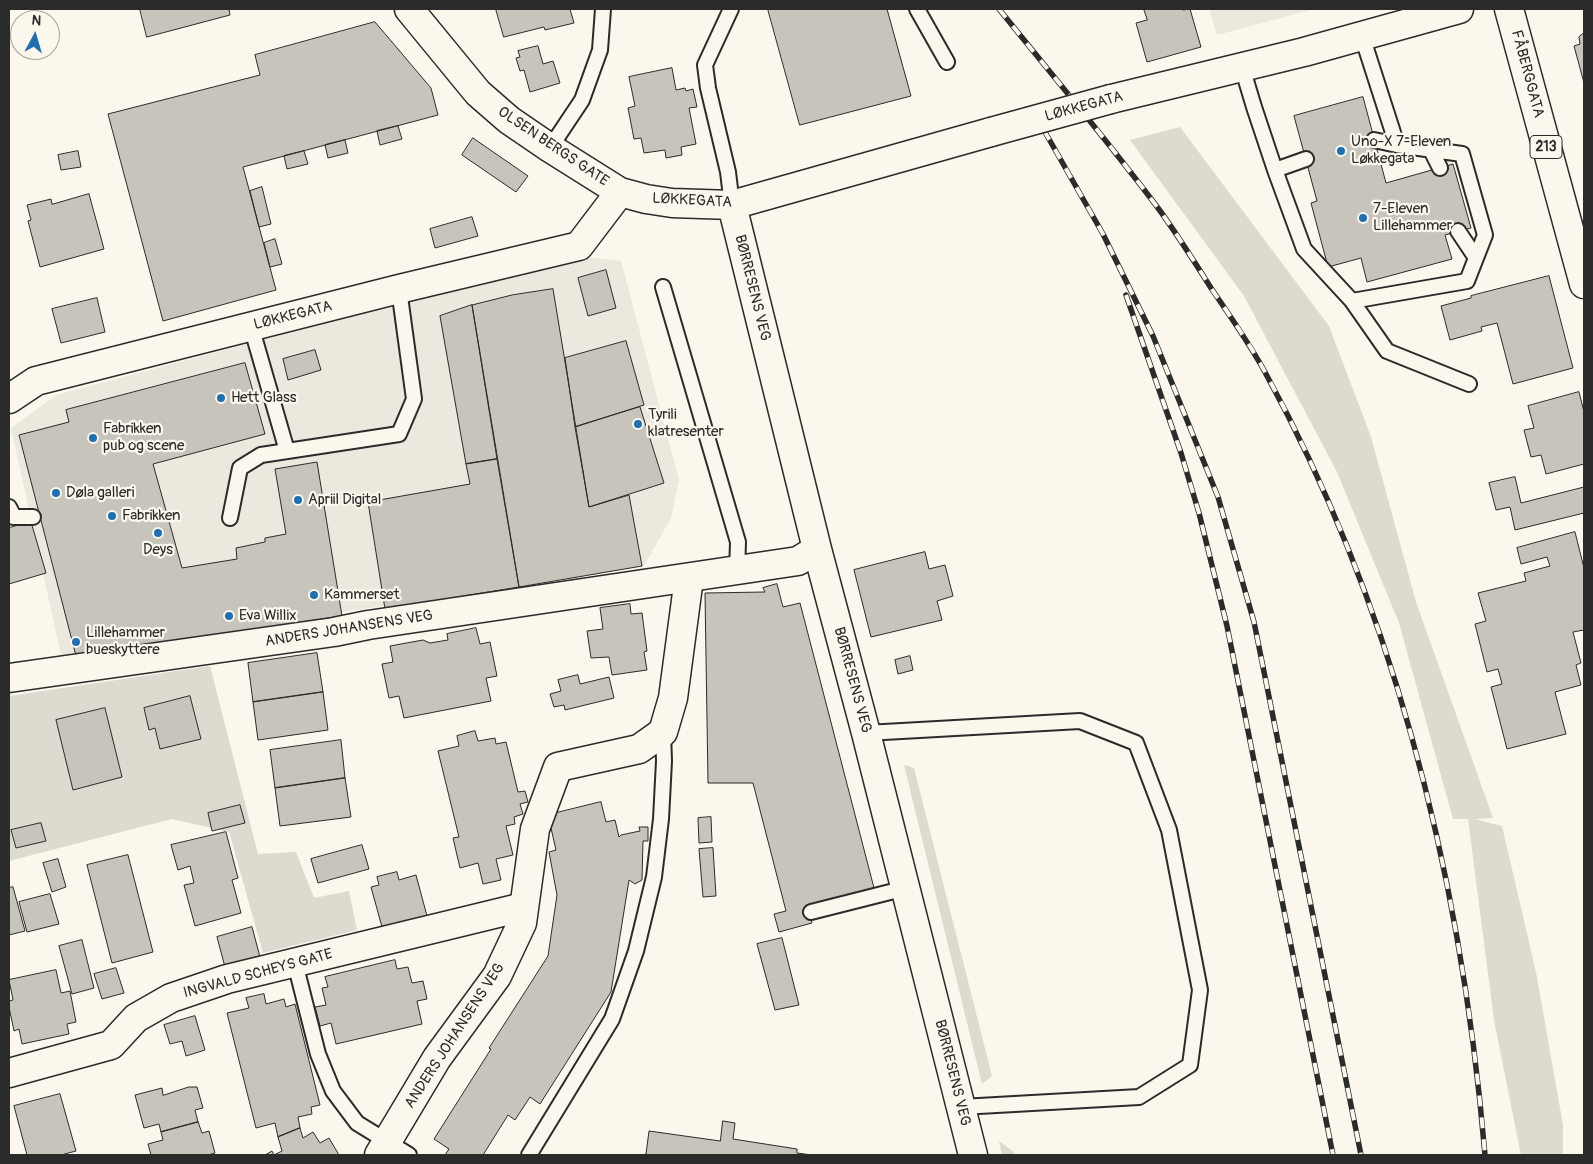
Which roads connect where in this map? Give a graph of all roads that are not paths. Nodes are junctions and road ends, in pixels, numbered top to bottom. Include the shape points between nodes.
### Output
1 (409, 9) edge
2 (603, 9) edge
3 (731, 9) edge
4 (917, 9) edge
5 (1459, 9) edge
6 (1509, 9) edge
7 (1362, 36) junction
8 (947, 62) dead end
9 (1242, 67) junction
10 (1374, 140) dead end
11 (1397, 146) junction
12 (550, 148) junction
13 (1431, 150) junction
14 (1306, 159) dead end
15 (1440, 168) dead end
16 (1275, 170) junction
17 (620, 192) junction
18 (732, 205) junction
19 (1458, 231) dead end
20 (1476, 258) junction
21 (1584, 284) edge
22 (663, 287) dead end
23 (399, 289) junction
24 (1352, 302) junction
25 (251, 326) junction
26 (1469, 384) dead end
27 (9, 398) edge
28 (287, 451) junction
29 (9, 507) edge
30 (33, 517) dead end
31 (230, 518) dead end
32 (817, 549) junction
33 (737, 570) junction
34 (689, 578) junction
35 (9, 678) edge
36 (663, 732) junction
37 (866, 733) junction
38 (906, 888) junction
39 (524, 907) junction
40 (811, 912) dead end
41 (295, 963) junction
42 (9, 1073) edge
43 (961, 1107) junction
44 (392, 1151) edge
45 (529, 1155) edge
46 (973, 1155) edge

1 - 12 street, OLSEN BERGS GATE via 478,93 509,120
2 - 12 lane via 600,50 582,100
3 - 18 lane via 705,64
4 - 8 lane
5 - 7 street, LØKKEGATA
6 - 21 street, FÅBERGGATA / 213
7 - 9 street, LØKKEGATA
7 - 11 lane
9 - 16 lane
9 - 18 street, LØKKEGATA, bridge via 1111,99
10 - 11 lane
11 - 13 lane
12 - 17 street, OLSEN BERGS GATE
13 - 15 lane
13 - 20 lane via 1462,154 1485,235
14 - 16 lane
16 - 24 lane via 1304,249
17 - 18 street, LØKKEGATA via 663,202
17 - 23 street, LØKKEGATA via 579,246
18 - 32 street, BØRRESENS VEG
19 - 20 lane
20 - 24 lane via 1467,282
22 - 33 lane via 738,542
23 - 25 street, LØKKEGATA
23 - 28 lane via 414,399 399,434
24 - 26 lane via 1387,351
25 - 27 street, LØKKEGATA via 36,381
25 - 28 lane
28 - 31 lane via 261,455 240,468
29 - 30 lane via 14,517
32 - 33 street, ANDERS JOHANSENS VEG via 798,561
32 - 37 street, BØRRESENS VEG
33 - 34 street, ANDERS JOHANSENS VEG
34 - 35 street, ANDERS JOHANSENS VEG
34 - 36 street via 673,698
36 - 39 street, ANDERS JOHANSENS VEG via 639,749 558,767 535,828
36 - 45 lane via 656,868 636,951 612,1019
37 - 38 street, BØRRESENS VEG
37 - 43 lane via 1080,721 1136,744 1169,830 1200,990 1190,1065 1139,1097
38 - 40 lane
38 - 43 street, BØRRESENS VEG
39 - 41 street, INGVALD SCHEYS GATE
39 - 44 street, ANDERS JOHANSENS VEG via 522,923 497,976 437,1058
41 - 42 street, INGVALD SCHEYS GATE via 228,979 171,998 136,1018 111,1045
41 - 44 lane via 318,1054 333,1091 357,1124
43 - 46 street, BØRRESENS VEG

